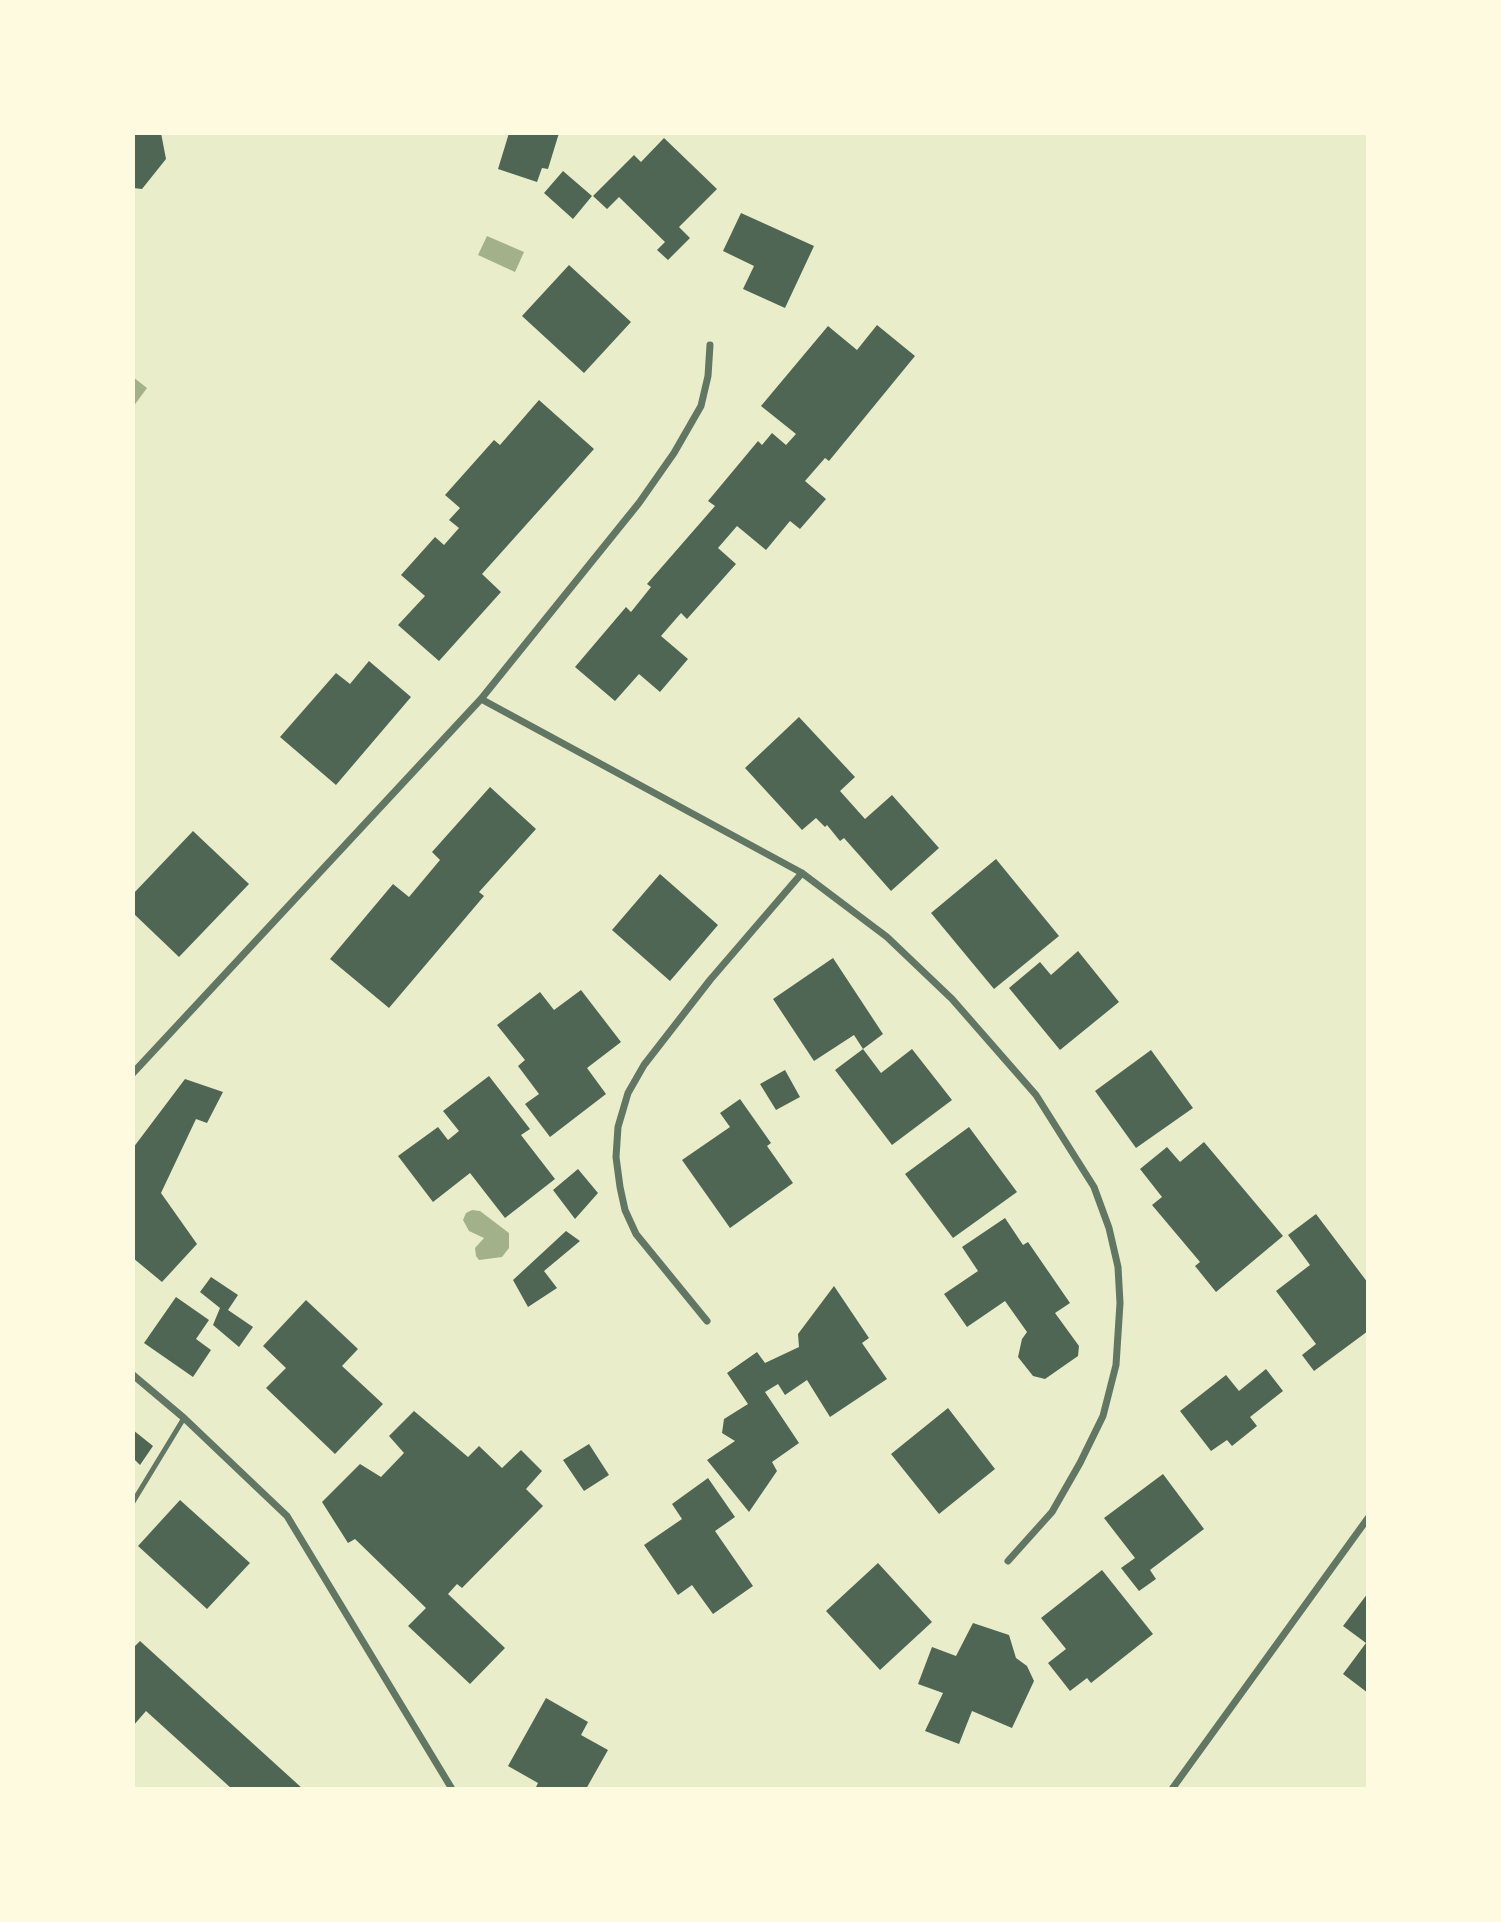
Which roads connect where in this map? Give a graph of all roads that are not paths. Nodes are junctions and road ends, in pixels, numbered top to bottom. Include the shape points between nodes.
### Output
1 (710, 345) dead end
2 (481, 699) junction
3 (802, 873) junction
4 (133, 1073) edge
5 (707, 1321) dead end
6 (133, 1375) edge
7 (184, 1418) junction
8 (133, 1502) edge
9 (1368, 1518) edge
10 (1008, 1561) dead end
11 (452, 1789) edge
12 (1172, 1789) edge

1 - 2 street via 701,406 674,453
2 - 3 street
2 - 4 street
3 - 5 street via 644,1065 628,1094 618,1127 616,1157 625,1210 655,1260
3 - 10 street via 904,953 952,999 1036,1095 1094,1187 1109,1228 1120,1303 1116,1365 1102,1416 1052,1512
6 - 7 street
7 - 8 lane
7 - 11 street via 287,1516
9 - 12 street

